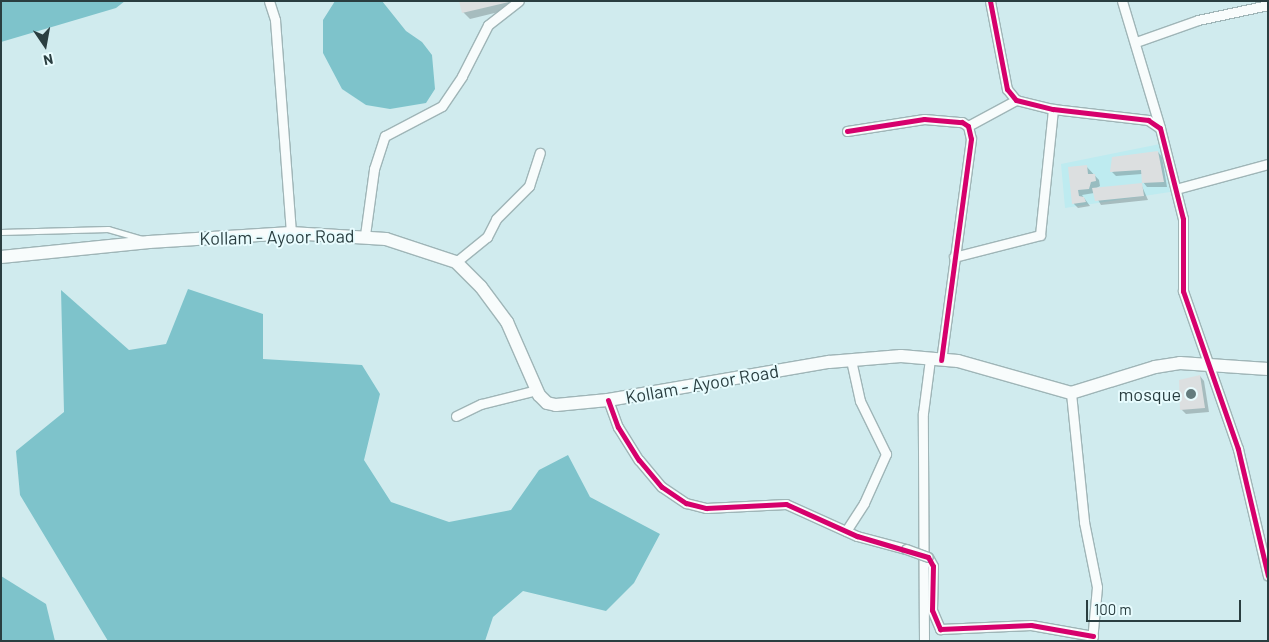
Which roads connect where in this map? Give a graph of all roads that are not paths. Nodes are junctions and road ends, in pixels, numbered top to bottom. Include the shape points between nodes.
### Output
1 (269, 1) edge
2 (519, 1) edge
3 (990, 1) edge
4 (1122, 1) edge
5 (1268, 5) edge
6 (1136, 42) junction
7 (1016, 100) junction
8 (1054, 109) junction
9 (968, 126) junction
10 (1160, 128) junction
11 (847, 131) dead end
12 (540, 153) dead end
13 (1268, 164) edge
14 (1176, 189) junction
15 (1, 232) edge
16 (291, 233) junction
17 (366, 235) junction
18 (149, 242) junction
19 (1, 257) edge
20 (954, 257) junction
21 (456, 262) junction
22 (936, 359) junction
23 (851, 360) junction
24 (1209, 364) junction
25 (1268, 369) edge
26 (537, 390) junction
27 (1070, 393) junction
28 (608, 400) junction
29 (456, 416) dead end
30 (846, 531) junction
31 (1268, 576) edge
32 (1093, 638) edge
33 (924, 641) edge

1 - 16 street via 275,20
2 - 17 street via 488,25 462,76 442,106 385,136 374,169
3 - 7 street via 1007,89
4 - 6 street
5 - 6 street via 1198,20
6 - 10 street
7 - 8 street
7 - 9 street
8 - 10 street via 1148,120
8 - 20 street via 1040,235
9 - 11 street via 962,122 924,118
9 - 20 street via 971,139
10 - 14 street
12 - 21 street via 529,186 506,206 486,237
13 - 14 street
14 - 24 street via 1184,230 1181,281
15 - 18 lane via 108,229 134,234
16 - 17 main road, Kollam - Ayoor Road
16 - 18 main road, Kollam - Ayoor Road
17 - 21 main road, Kollam - Ayoor Road via 433,252
18 - 19 main road, Kollam - Ayoor Road
20 - 22 street
21 - 26 main road, Kollam - Ayoor Road via 481,287 507,322
22 - 23 main road, Kollam - Ayoor Road via 901,356
22 - 27 main road, Kollam - Ayoor Road via 974,365
22 - 33 street via 923,413
23 - 28 main road, Kollam - Ayoor Road
23 - 30 street via 860,401 886,454 864,503
24 - 25 main road
24 - 27 main road via 1180,363 1156,367
24 - 31 street via 1238,449
26 - 28 main road, Kollam - Ayoor Road via 547,403 556,405
26 - 29 street via 481,404
27 - 32 street via 1084,522 1097,587
28 - 30 street via 618,426 639,460 662,487 686,503 706,508 786,504
30 - 32 street, bridge via 928,557 933,566 932,610 940,629 1031,625

